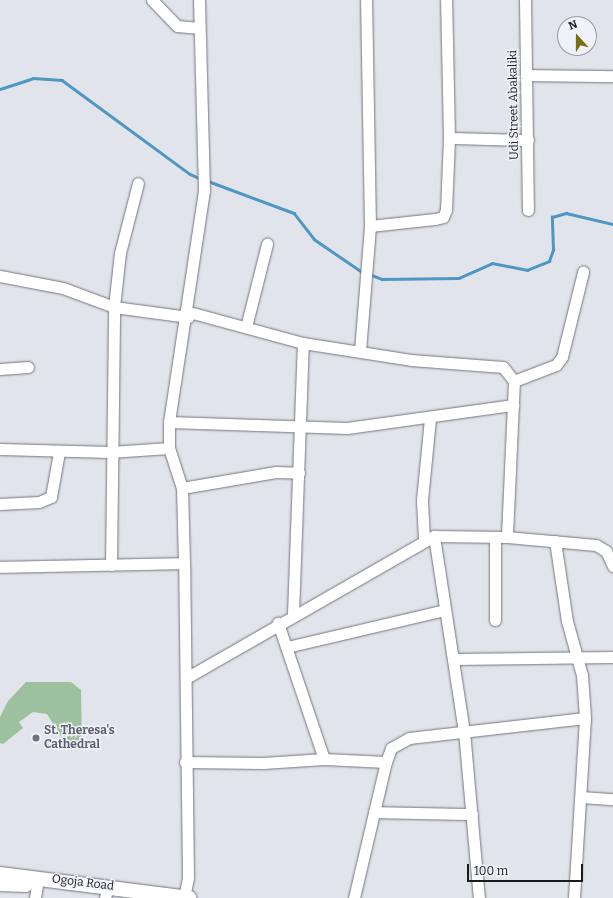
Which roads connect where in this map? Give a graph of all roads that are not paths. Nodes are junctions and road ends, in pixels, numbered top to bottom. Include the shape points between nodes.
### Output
1 (152, 0) edge
2 (199, 0) edge
3 (366, 0) edge
4 (446, 0) edge
5 (525, 0) edge
6 (199, 28) junction
7 (526, 75) junction
8 (613, 76) edge
9 (449, 138) junction
10 (528, 140) junction
11 (138, 183) dead end
12 (528, 210) dead end
13 (370, 226) junction
14 (266, 244) dead end
15 (583, 272) dead end
16 (0, 276) edge
17 (114, 307) junction
18 (188, 314) junction
19 (246, 327) junction
20 (303, 342) junction
21 (360, 351) junction
22 (28, 367) dead end
23 (0, 370) edge
24 (514, 381) junction
25 (513, 405) junction
26 (430, 419) junction
27 (169, 422) junction
28 (301, 428) junction
29 (169, 448) junction
30 (0, 449) edge
31 (59, 452) junction
32 (110, 452) junction
33 (299, 473) junction
34 (182, 488) junction
35 (0, 504) edge
36 (429, 537) junction
37 (495, 537) junction
38 (507, 537) junction
39 (555, 540) junction
40 (184, 563) junction
41 (110, 565) junction
42 (613, 566) edge
43 (0, 567) edge
44 (445, 610) junction
45 (293, 613) junction
46 (495, 620) dead end
47 (278, 623) junction
48 (287, 647) junction
49 (613, 657) edge
50 (455, 660) junction
51 (579, 660) junction
52 (186, 678) junction
53 (585, 718) junction
54 (464, 731) junction
55 (324, 759) junction
56 (185, 762) junction
57 (386, 762) junction
58 (581, 797) junction
59 (613, 799) edge
60 (374, 812) junction
61 (472, 814) junction
62 (0, 874) edge
63 (0, 884) edge
64 (36, 892) edge
65 (105, 896) edge
66 (128, 898) edge
67 (186, 898) edge
68 (354, 898) edge
69 (479, 898) edge
70 (574, 898) edge

1 - 6 street via 177,26
2 - 6 street
3 - 13 street
4 - 9 street
5 - 7 street, Udi Street Abakaliki
6 - 18 street via 204,191
7 - 8 street
7 - 10 street, Udi Street Abakaliki
9 - 10 street
9 - 13 street via 446,210 443,217
10 - 12 street, Udi Street Abakaliki
11 - 17 street via 120,253
13 - 21 street
14 - 19 street
15 - 24 street via 562,357 556,365
16 - 17 street via 63,288
17 - 18 street
17 - 32 street
18 - 19 street
18 - 27 street
19 - 20 street
20 - 21 street
20 - 28 street
21 - 24 street via 410,360 503,367
22 - 23 street
24 - 25 street
25 - 26 street
25 - 38 street
26 - 28 street via 347,428
26 - 36 street via 422,500
27 - 28 street
27 - 29 street
28 - 33 street
29 - 32 street
29 - 34 street
30 - 31 street
31 - 32 street
31 - 35 street via 51,497 39,502
32 - 41 street
33 - 34 street via 276,472
33 - 45 street
34 - 40 street
36 - 37 street
36 - 44 street
36 - 45 street
37 - 38 street
37 - 46 street
38 - 39 street
39 - 42 street via 596,545 606,551
39 - 51 street via 567,621
40 - 41 street
40 - 52 street
41 - 43 street
44 - 48 street
44 - 50 street
45 - 47 street
47 - 48 street
47 - 52 street
48 - 55 street
49 - 51 street
50 - 51 street
50 - 54 street
51 - 53 street
52 - 56 street
53 - 54 street
53 - 58 street
54 - 57 street via 398,741
54 - 61 street
55 - 56 street via 263,763
55 - 57 street
56 - 67 street via 188,877
57 - 60 street
58 - 59 street
58 - 70 street
60 - 61 street
60 - 68 street
61 - 69 street
62 - 67 main road, Ogoja Road
63 - 64 main road, Ogoja Road
64 - 65 main road, Ogoja Road
65 - 66 main road, Ogoja Road

